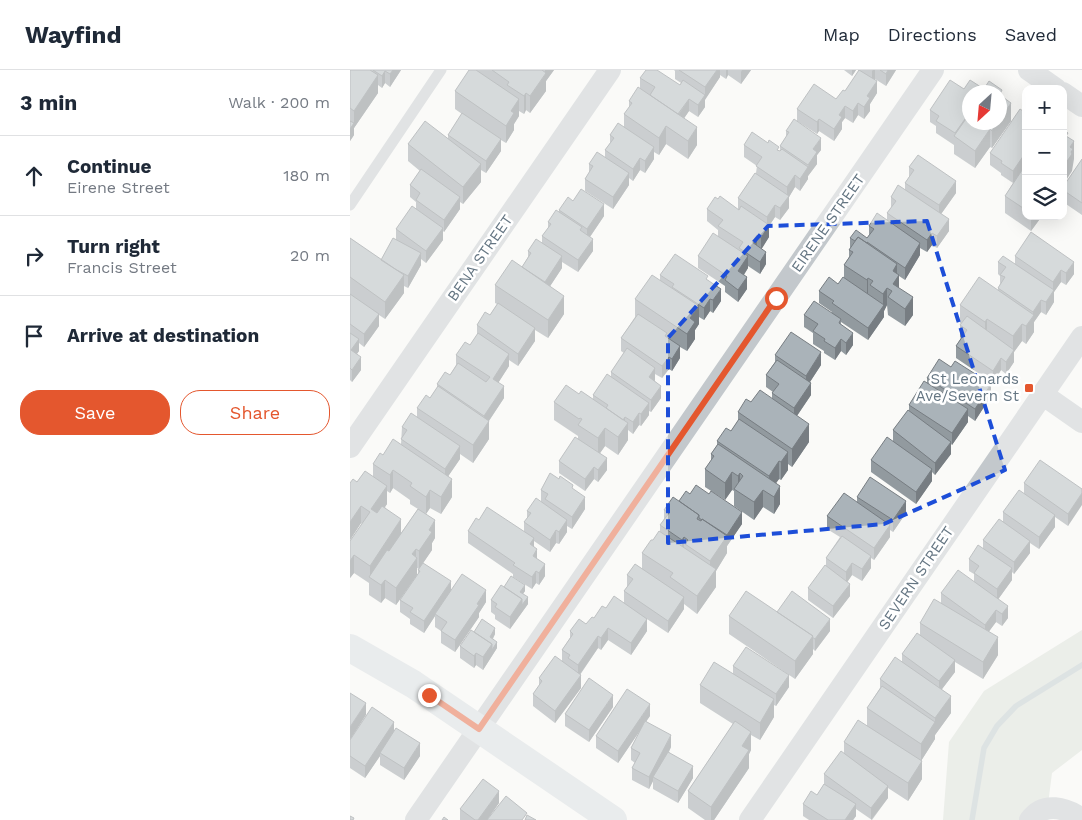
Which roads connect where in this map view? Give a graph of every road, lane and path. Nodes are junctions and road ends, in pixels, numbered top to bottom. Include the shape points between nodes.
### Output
1 (441, 70) edge
2 (610, 70) edge
3 (933, 70) edge
4 (1029, 70) edge
5 (1050, 85) edge
6 (1067, 97) edge
7 (1082, 106) edge
8 (350, 205) edge
9 (1082, 337) edge
10 (1042, 394) junction
11 (1082, 422) edge
12 (350, 447) edge
13 (350, 632) edge
14 (350, 648) edge
15 (413, 684) junction
16 (479, 729) junction
17 (1082, 819) edge
18 (416, 820) edge
19 (613, 820) edge
20 (750, 820) edge
21 (1030, 820) edge

1 - 8 lane
2 - 12 street, BENA STREET
3 - 16 street, EIRENE STREET
4 - 5 street
6 - 7 street
9 - 10 street, SEVERN STREET
10 - 11 street
10 - 20 street, SEVERN STREET
13 - 15 main road
14 - 15 main road
15 - 16 main road
16 - 18 street, EIRENE STREET
16 - 19 main road
17 - 21 street via 1056,807 1043,810

